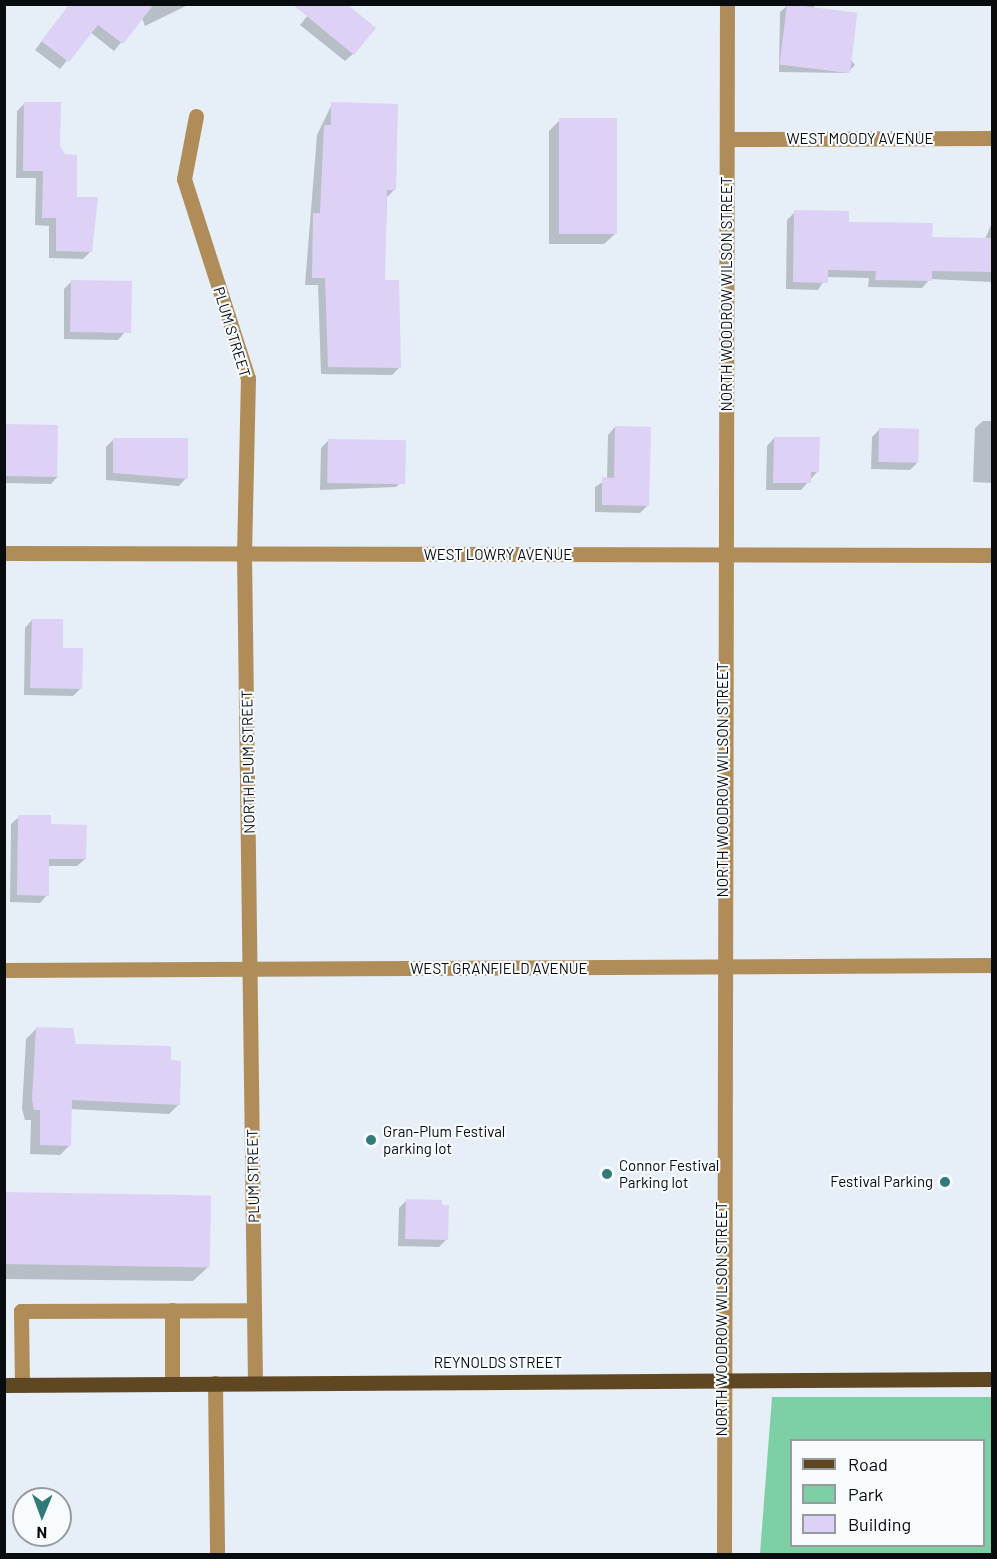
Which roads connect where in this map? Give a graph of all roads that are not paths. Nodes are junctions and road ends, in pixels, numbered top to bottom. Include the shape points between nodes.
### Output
1 (727, 4) edge
2 (195, 116) dead end
3 (993, 138) edge
4 (728, 139) junction
5 (4, 553) edge
6 (244, 554) junction
7 (725, 555) junction
8 (993, 555) edge
9 (993, 965) edge
10 (721, 968) junction
11 (4, 970) edge
12 (251, 970) junction
13 (254, 1310) junction
14 (172, 1311) junction
15 (993, 1378) edge
16 (723, 1379) junction
17 (215, 1383) junction
18 (255, 1383) junction
19 (172, 1384) junction
20 (4, 1385) edge
21 (22, 1385) junction
22 (217, 1554) edge
23 (724, 1554) edge

1 - 4 street, NORTH WOODROW WILSON STREET
2 - 6 street, PLUM STREET via 184,179 248,378
3 - 4 street, WEST MOODY AVENUE
4 - 7 street, NORTH WOODROW WILSON STREET
5 - 6 street, WEST LOWRY AVENUE
6 - 7 street, WEST LOWRY AVENUE
6 - 12 street, NORTH PLUM STREET
7 - 8 street, WEST LOWRY AVENUE
7 - 10 street, NORTH WOODROW WILSON STREET
9 - 10 street, WEST GRANFIELD AVENUE
10 - 12 street, WEST GRANFIELD AVENUE
10 - 16 street, NORTH WOODROW WILSON STREET
11 - 12 street, WEST GRANFIELD AVENUE
12 - 13 street, PLUM STREET
13 - 14 street
13 - 18 street, PLUM STREET
14 - 19 street
14 - 21 street via 21,1311
15 - 16 main road, REYNOLDS STREET
16 - 18 main road, REYNOLDS STREET
16 - 23 street, NORTH WOODROW WILSON STREET
17 - 18 main road, REYNOLDS STREET
17 - 19 main road, REYNOLDS STREET
17 - 22 street
19 - 21 main road, REYNOLDS STREET
20 - 21 main road, REYNOLDS STREET

